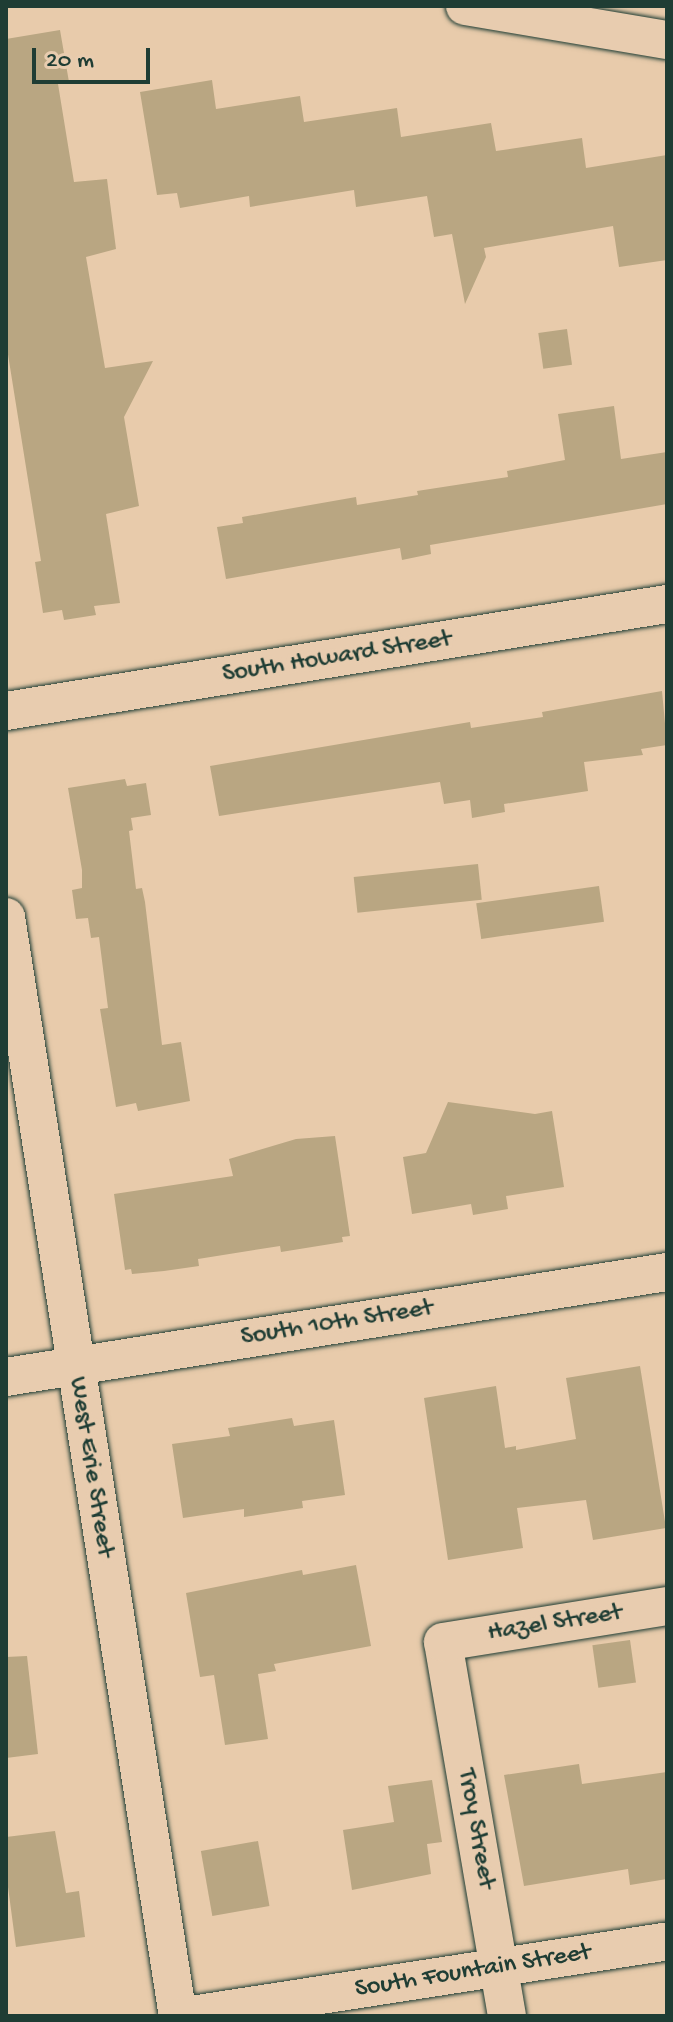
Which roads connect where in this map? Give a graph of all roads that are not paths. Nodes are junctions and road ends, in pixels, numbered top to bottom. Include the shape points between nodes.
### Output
1 (465, 6) edge
2 (667, 40) edge
3 (667, 604) edge
4 (6, 711) edge
5 (6, 917) edge
6 (667, 1272) edge
7 (75, 1366) junction
8 (6, 1377) edge
9 (667, 1606) edge
10 (443, 1642) joint
11 (667, 1941) edge
12 (500, 1969) junction
13 (178, 2016) edge
14 (185, 2016) edge
15 (507, 2016) edge

1 - 2 street
3 - 4 street, South Howard Street
5 - 7 street, West Erie Street
6 - 7 street, South 10th Street
7 - 8 street, South 10th Street
7 - 13 street, West Erie Street
9 - 10 street, Hazel Street
10 - 12 street, Troy Street
11 - 12 street, South Fountain Street
12 - 14 street, South Fountain Street
12 - 15 street, Troy Street

